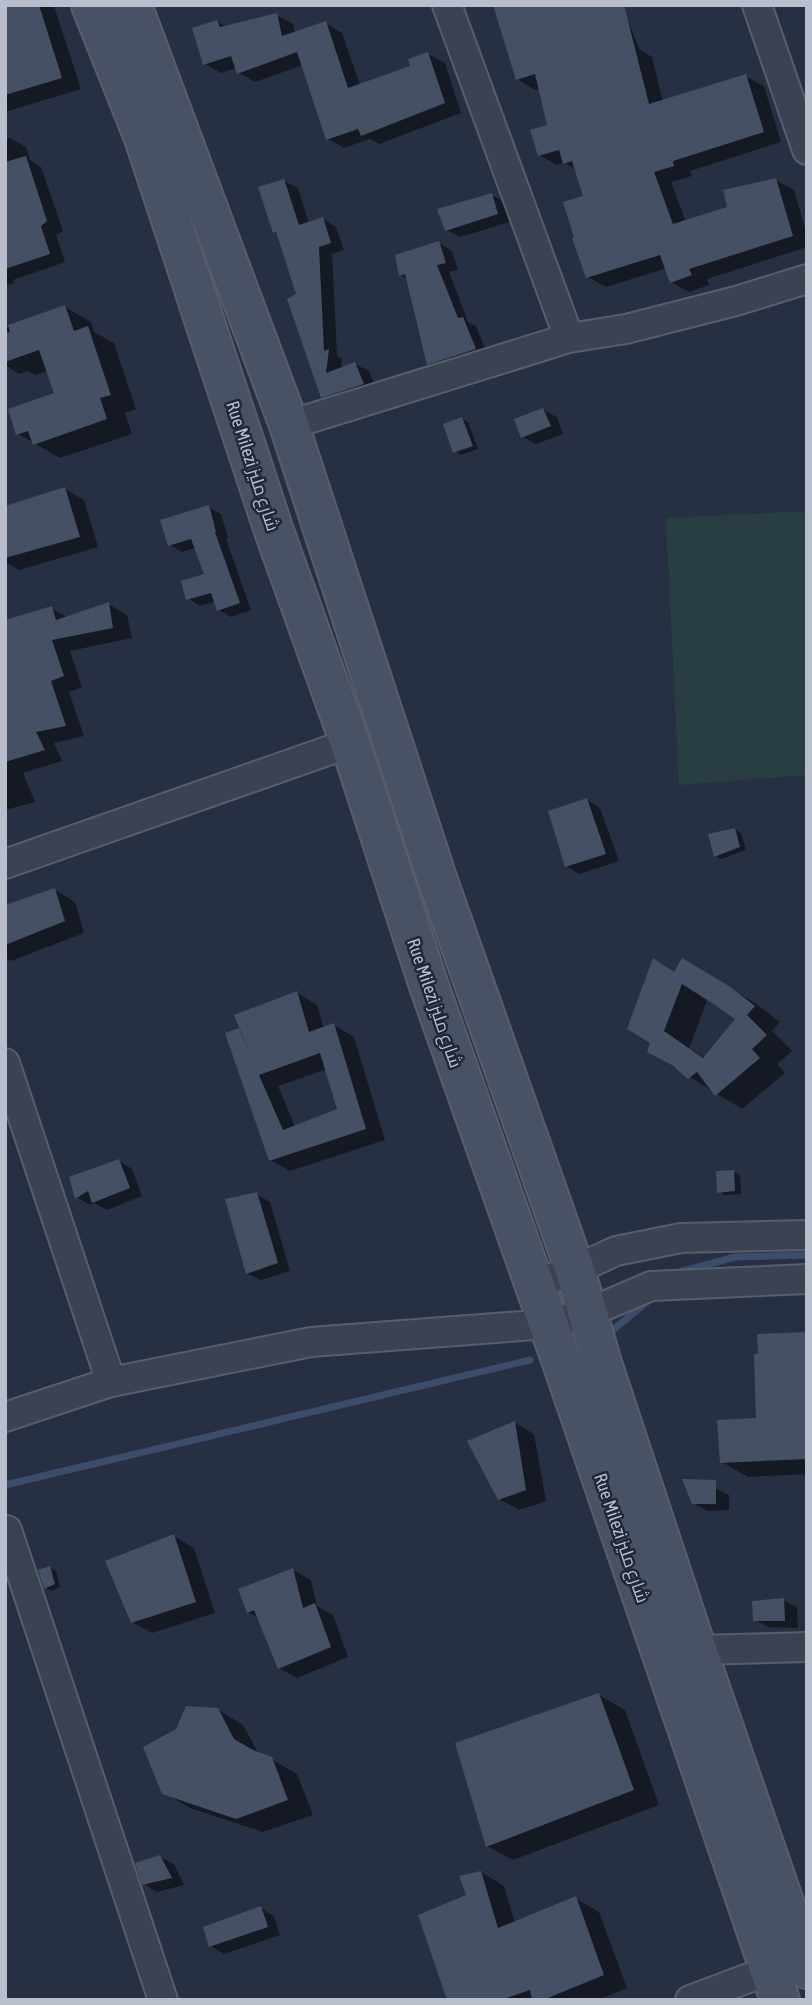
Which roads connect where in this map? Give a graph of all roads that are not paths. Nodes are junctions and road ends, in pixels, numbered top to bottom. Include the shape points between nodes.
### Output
1 (91, 5) edge
2 (132, 5) edge
3 (447, 5) edge
4 (757, 5) edge
5 (807, 150) edge
6 (807, 279) edge
7 (569, 338) junction
8 (289, 425) junction
9 (350, 743) junction
10 (5, 864) edge
11 (5, 1063) edge
12 (807, 1235) edge
13 (575, 1270) junction
14 (807, 1279) edge
15 (534, 1284) junction
16 (588, 1313) junction
17 (548, 1324) junction
18 (111, 1382) junction
19 (5, 1417) edge
20 (7, 1530) dead end
21 (807, 1647) edge
22 (697, 1650) junction
23 (786, 1980) edge
24 (163, 2000) edge
25 (690, 2000) edge

1 - 9 street, Rue Milezi شارع مليز via 144,138 274,531
2 - 8 street, Rue Milezi شارع مليز
3 - 7 street
4 - 5 street
6 - 7 street via 626,329
7 - 8 street
8 - 13 street, Rue Milezi شارع مليز via 437,878
9 - 10 street
9 - 15 street, Rue Milezi شارع مليز
11 - 18 street
12 - 13 street via 681,1238 616,1251
13 - 15 street
13 - 16 street, Rue Milezi شارع مليز
14 - 16 street via 651,1286
15 - 17 street, Rue Milezi شارع مليز
16 - 17 street
16 - 22 street, Rue Milezi شارع مليز
17 - 18 street via 311,1342
17 - 23 street, Rue Milezi شارع مليز via 663,1654
18 - 19 street
20 - 24 street
21 - 22 street
22 - 23 street, Rue Milezi شارع مليز
23 - 25 street

